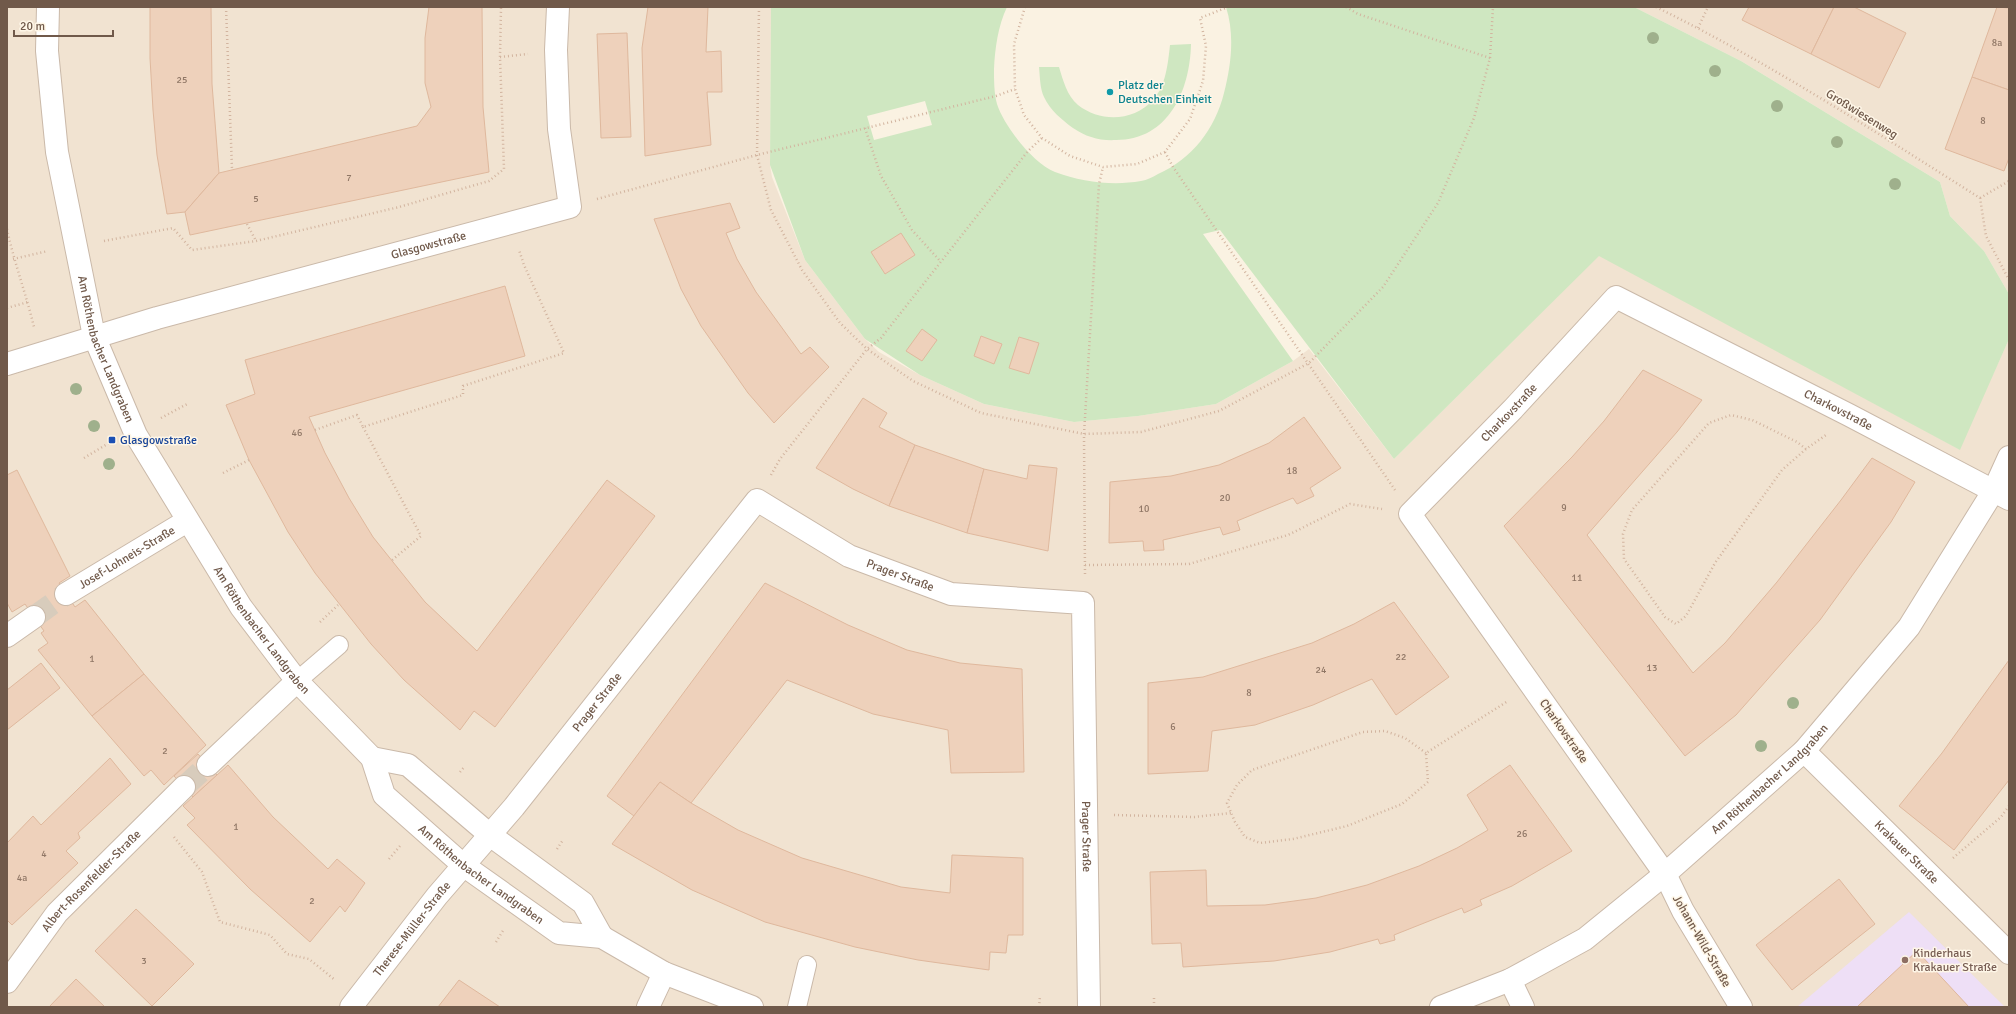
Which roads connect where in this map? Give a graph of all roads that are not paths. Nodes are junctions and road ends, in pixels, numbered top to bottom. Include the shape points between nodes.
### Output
1 (48, 7) edge
2 (558, 7) edge
3 (94, 336) junction
4 (7, 364) edge
5 (2009, 456) edge
6 (2001, 495) edge
7 (187, 521) junction
8 (66, 594) tunnel mouth
9 (34, 617) tunnel mouth
10 (7, 636) edge
11 (339, 645) dead end
12 (297, 681) junction
13 (1804, 751) junction
14 (372, 758) junction
15 (208, 766) tunnel mouth
16 (184, 787) tunnel mouth
17 (490, 835) junction
18 (463, 865) junction
19 (1665, 874) junction
20 (602, 937) junction
21 (2009, 953) edge
22 (807, 965) dead end
23 (664, 973) junction
24 (1510, 980) junction
25 (7, 982) edge
26 (354, 1003) edge
27 (648, 1007) edge
28 (752, 1007) edge
29 (797, 1007) edge
30 (1089, 1007) edge
31 (1441, 1007) edge
32 (1522, 1007) edge
33 (1741, 1007) edge

1 - 3 street, Am Röthenbacher Landgraben via 47,51 57,152
2 - 3 street, Glasgowstraße via 556,50 559,129 570,207
3 - 4 street, Glasgowstraße
3 - 7 street, Am Röthenbacher Landgraben via 136,435
5 - 6 street, Am Röthenbacher Landgraben
6 - 13 street, Am Röthenbacher Landgraben via 1909,627
6 - 19 street, Charkovstraße via 1850,415 1616,297 1410,514
7 - 8 street, Josef-Lohneis-Straße
7 - 12 street, Am Röthenbacher Landgraben via 242,607
9 - 10 street
11 - 12 lane
12 - 14 street, Am Röthenbacher Landgraben
12 - 15 street
13 - 19 street, Am Röthenbacher Landgraben
13 - 21 street, Krakauer Straße
14 - 17 street via 408,765
14 - 18 street, Am Röthenbacher Landgraben via 384,795
16 - 25 street, Albert-Rosenfelder-Straße via 57,912
17 - 18 street, Therese-Müller-Straße
17 - 20 street via 583,903
17 - 30 street, Prager Straße via 757,500 849,556 951,594 1083,603
18 - 20 street, Am Röthenbacher Landgraben via 559,933
18 - 26 street, Therese-Müller-Straße
19 - 24 street, Am Röthenbacher Landgraben via 1585,939
19 - 33 street, Johann-Wild-Straße via 1683,911
20 - 23 street, Am Röthenbacher Landgraben
22 - 29 lane
23 - 27 street
23 - 28 street, Am Röthenbacher Landgraben
24 - 31 street, Am Röthenbacher Landgraben
24 - 32 street

